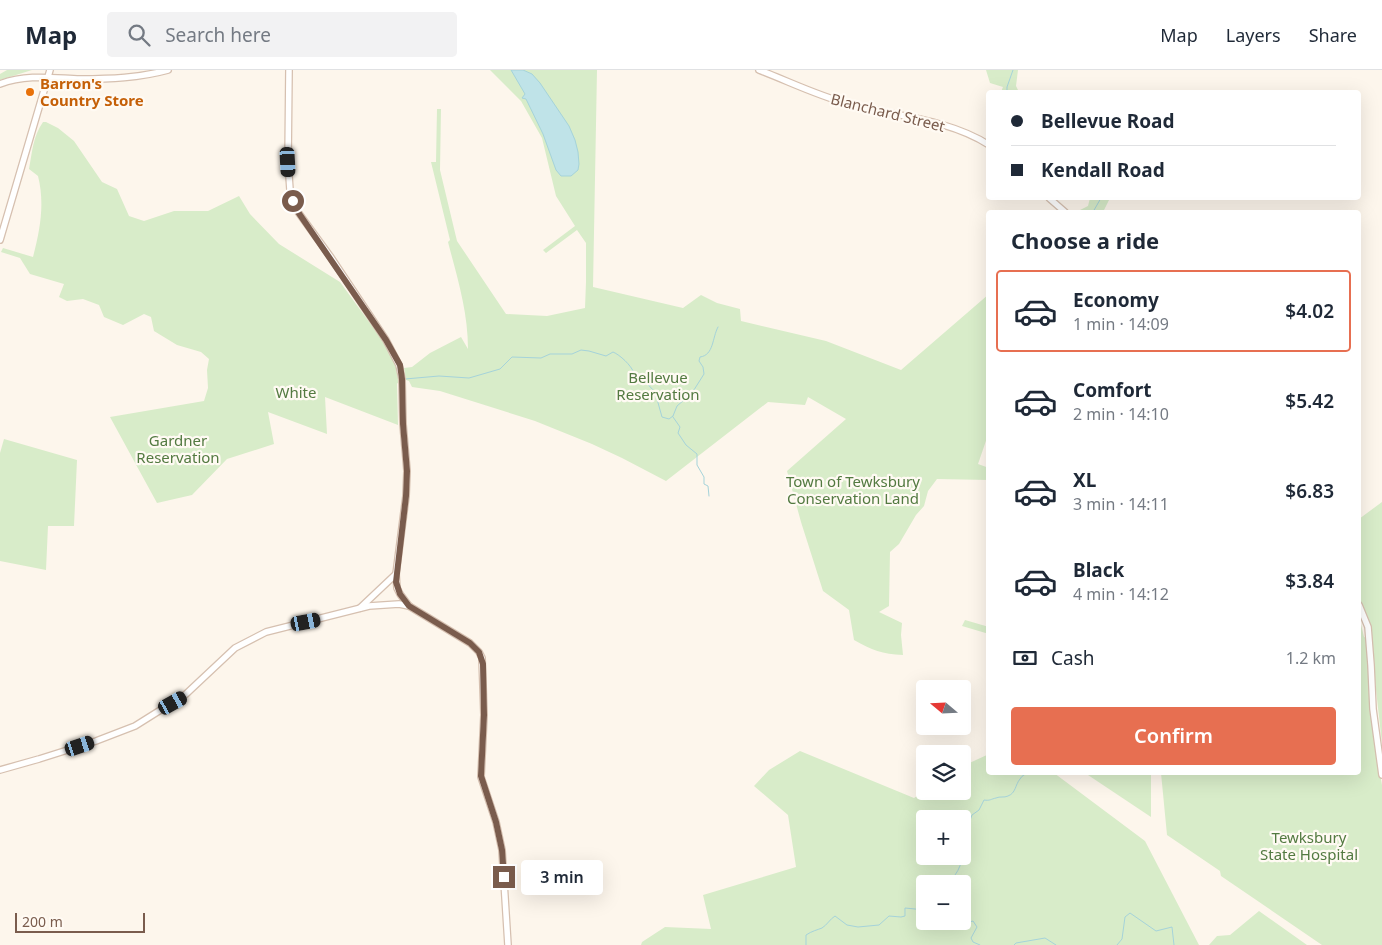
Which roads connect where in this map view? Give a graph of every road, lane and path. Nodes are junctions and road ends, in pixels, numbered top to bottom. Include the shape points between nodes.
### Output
1 (50, 70) edge
2 (168, 70) edge
3 (289, 70) edge
4 (759, 70) edge
5 (47, 78) junction
6 (0, 84) edge
7 (986, 142) edge
8 (1051, 200) edge
9 (1063, 210) edge
10 (0, 240) edge
11 (396, 574) junction
12 (409, 606) junction
13 (358, 609) junction
14 (1361, 610) edge
15 (0, 770) edge
16 (1382, 775) edge
17 (508, 945) edge

1 - 5 street
2 - 5 street via 123,78
3 - 11 street via 288,162 293,201 400,365 407,471
4 - 7 street, Blanchard Street via 846,103 945,125
5 - 6 street via 25,77
5 - 10 street
8 - 9 street
11 - 12 street via 397,588
11 - 13 street
12 - 13 street via 387,604
12 - 17 street via 470,643 479,652 483,664 481,776 502,850
13 - 15 street via 266,632 234,648 186,694 135,726
14 - 16 street via 1368,627 1373,709

